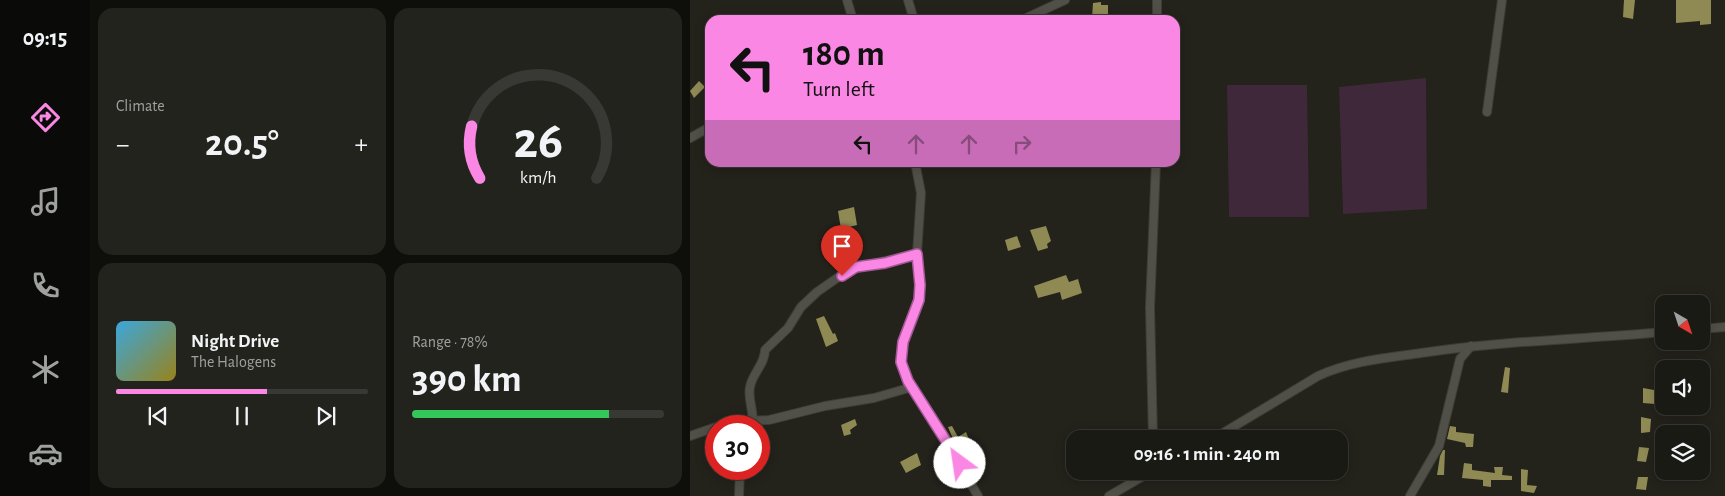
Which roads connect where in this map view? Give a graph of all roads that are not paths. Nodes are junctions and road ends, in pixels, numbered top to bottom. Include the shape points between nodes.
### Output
1 (847, 0) edge
2 (908, 0) edge
3 (1065, 0) edge
4 (1157, 0) edge
5 (1502, 0) edge
6 (852, 15) edge
7 (912, 15) edge
8 (1033, 15) edge
9 (1157, 15) edge
10 (1487, 112) dead end
11 (705, 130) edge
12 (690, 138) edge
13 (916, 167) edge
14 (1156, 167) edge
15 (917, 254) junction
16 (1725, 327) edge
17 (1710, 328) edge
18 (1655, 333) edge
19 (1471, 346) junction
20 (912, 388) junction
21 (752, 415) edge
22 (770, 420) edge
23 (1153, 430) edge
24 (1229, 430) edge
25 (705, 431) edge
26 (690, 436) edge
27 (740, 480) edge
28 (1137, 480) edge
29 (739, 496) edge
30 (978, 496) edge
31 (1109, 496) edge
32 (1410, 496) edge

1 - 6 street
2 - 7 street
3 - 8 street
4 - 9 street
5 - 10 street
11 - 12 street
13 - 15 street via 921,193
14 - 23 street via 1150,307
15 - 20 street via 919,300 903,342 901,362
15 - 21 street via 850,269 800,307 788,328 764,350 765,356 750,388
16 - 17 street
18 - 19 street
19 - 24 street via 1361,362 1335,369
19 - 32 street via 1460,359 1436,454
20 - 22 street
20 - 30 street
25 - 26 street
27 - 29 street
28 - 31 street

